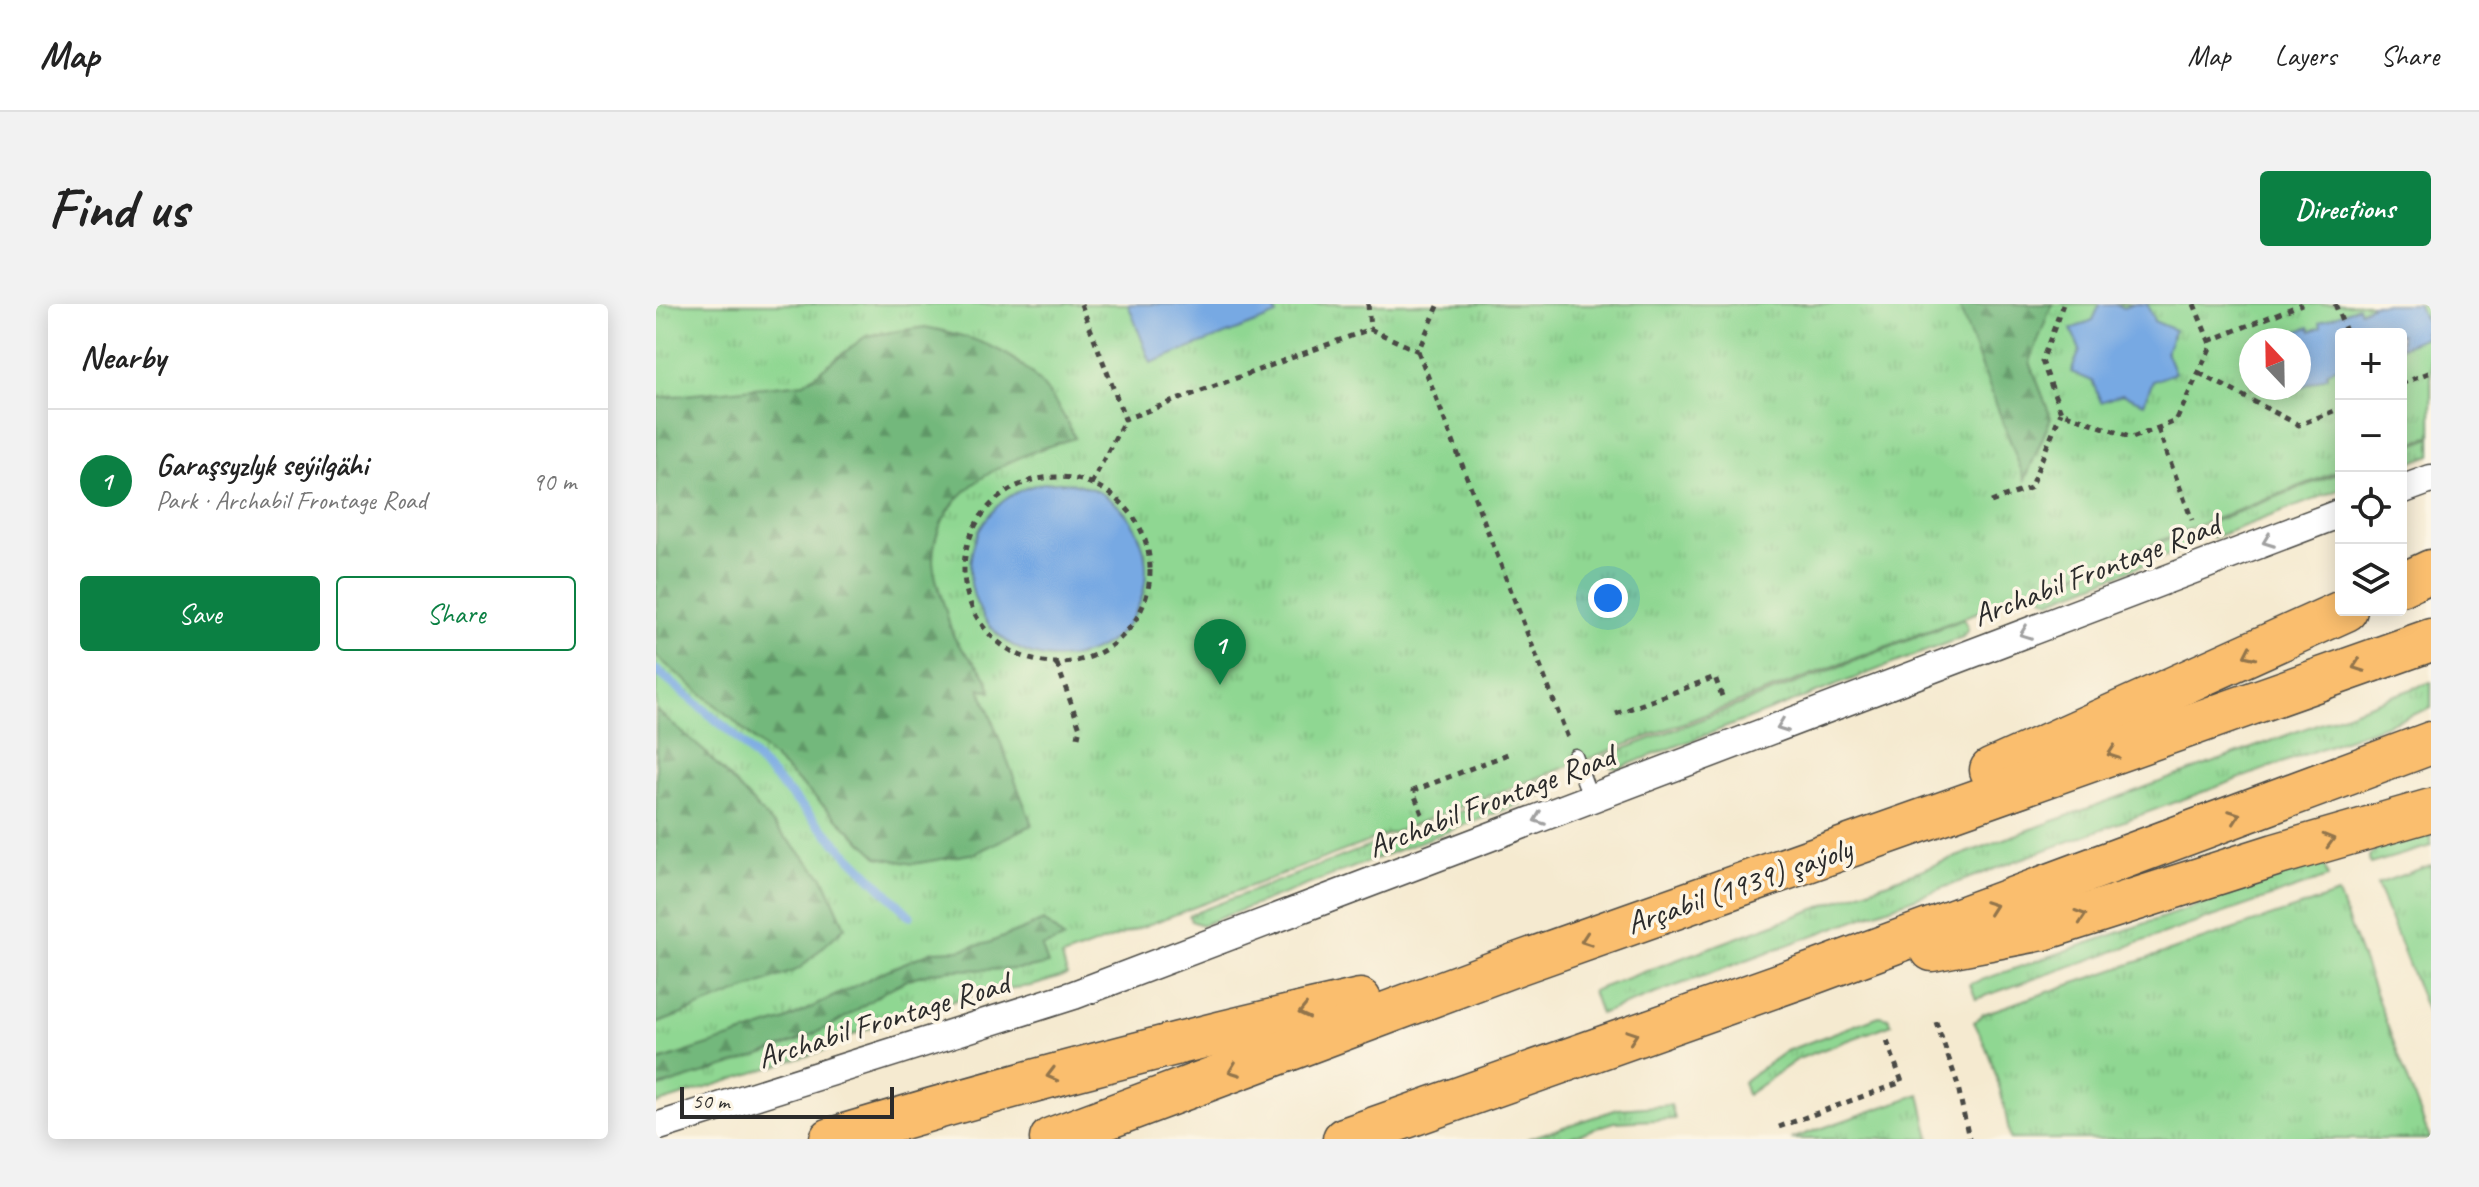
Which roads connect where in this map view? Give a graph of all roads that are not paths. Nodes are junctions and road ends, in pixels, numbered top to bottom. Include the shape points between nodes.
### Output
1 (2431, 479) edge
2 (2407, 488) edge
3 (2335, 515) edge
4 (2431, 571) edge
5 (2407, 582) edge
6 (2335, 615) edge
7 (2431, 640) edge
8 (2431, 743) edge
9 (1575, 756) road end
10 (1591, 799) junction
11 (2431, 810) edge
12 (1765, 877) junction
13 (1517, 964) junction
14 (1813, 973) junction
15 (1559, 1062) junction
16 (656, 1127) edge
17 (831, 1139) edge
18 (1051, 1139) edge
19 (1344, 1139) edge
20 (1394, 1139) edge

1 - 2 street
3 -> 10 street, Archabil Frontage Road
4 - 5 main road
6 -> 12 main road
7 -> 12 main road, Arçabil (1939) şaýoly
14 -> 8 main road
9 - 10 lane
10 -> 16 street, Archabil Frontage Road via 1074,995
14 -> 11 main road via 2043,929
12 -> 13 main road, Arçabil (1939) şaýoly
13 -> 17 main road via 1227,1030
13 -> 18 main road, Arçabil (1939) şaýoly
15 -> 14 main road
15 - 19 main road
15 - 20 main road

